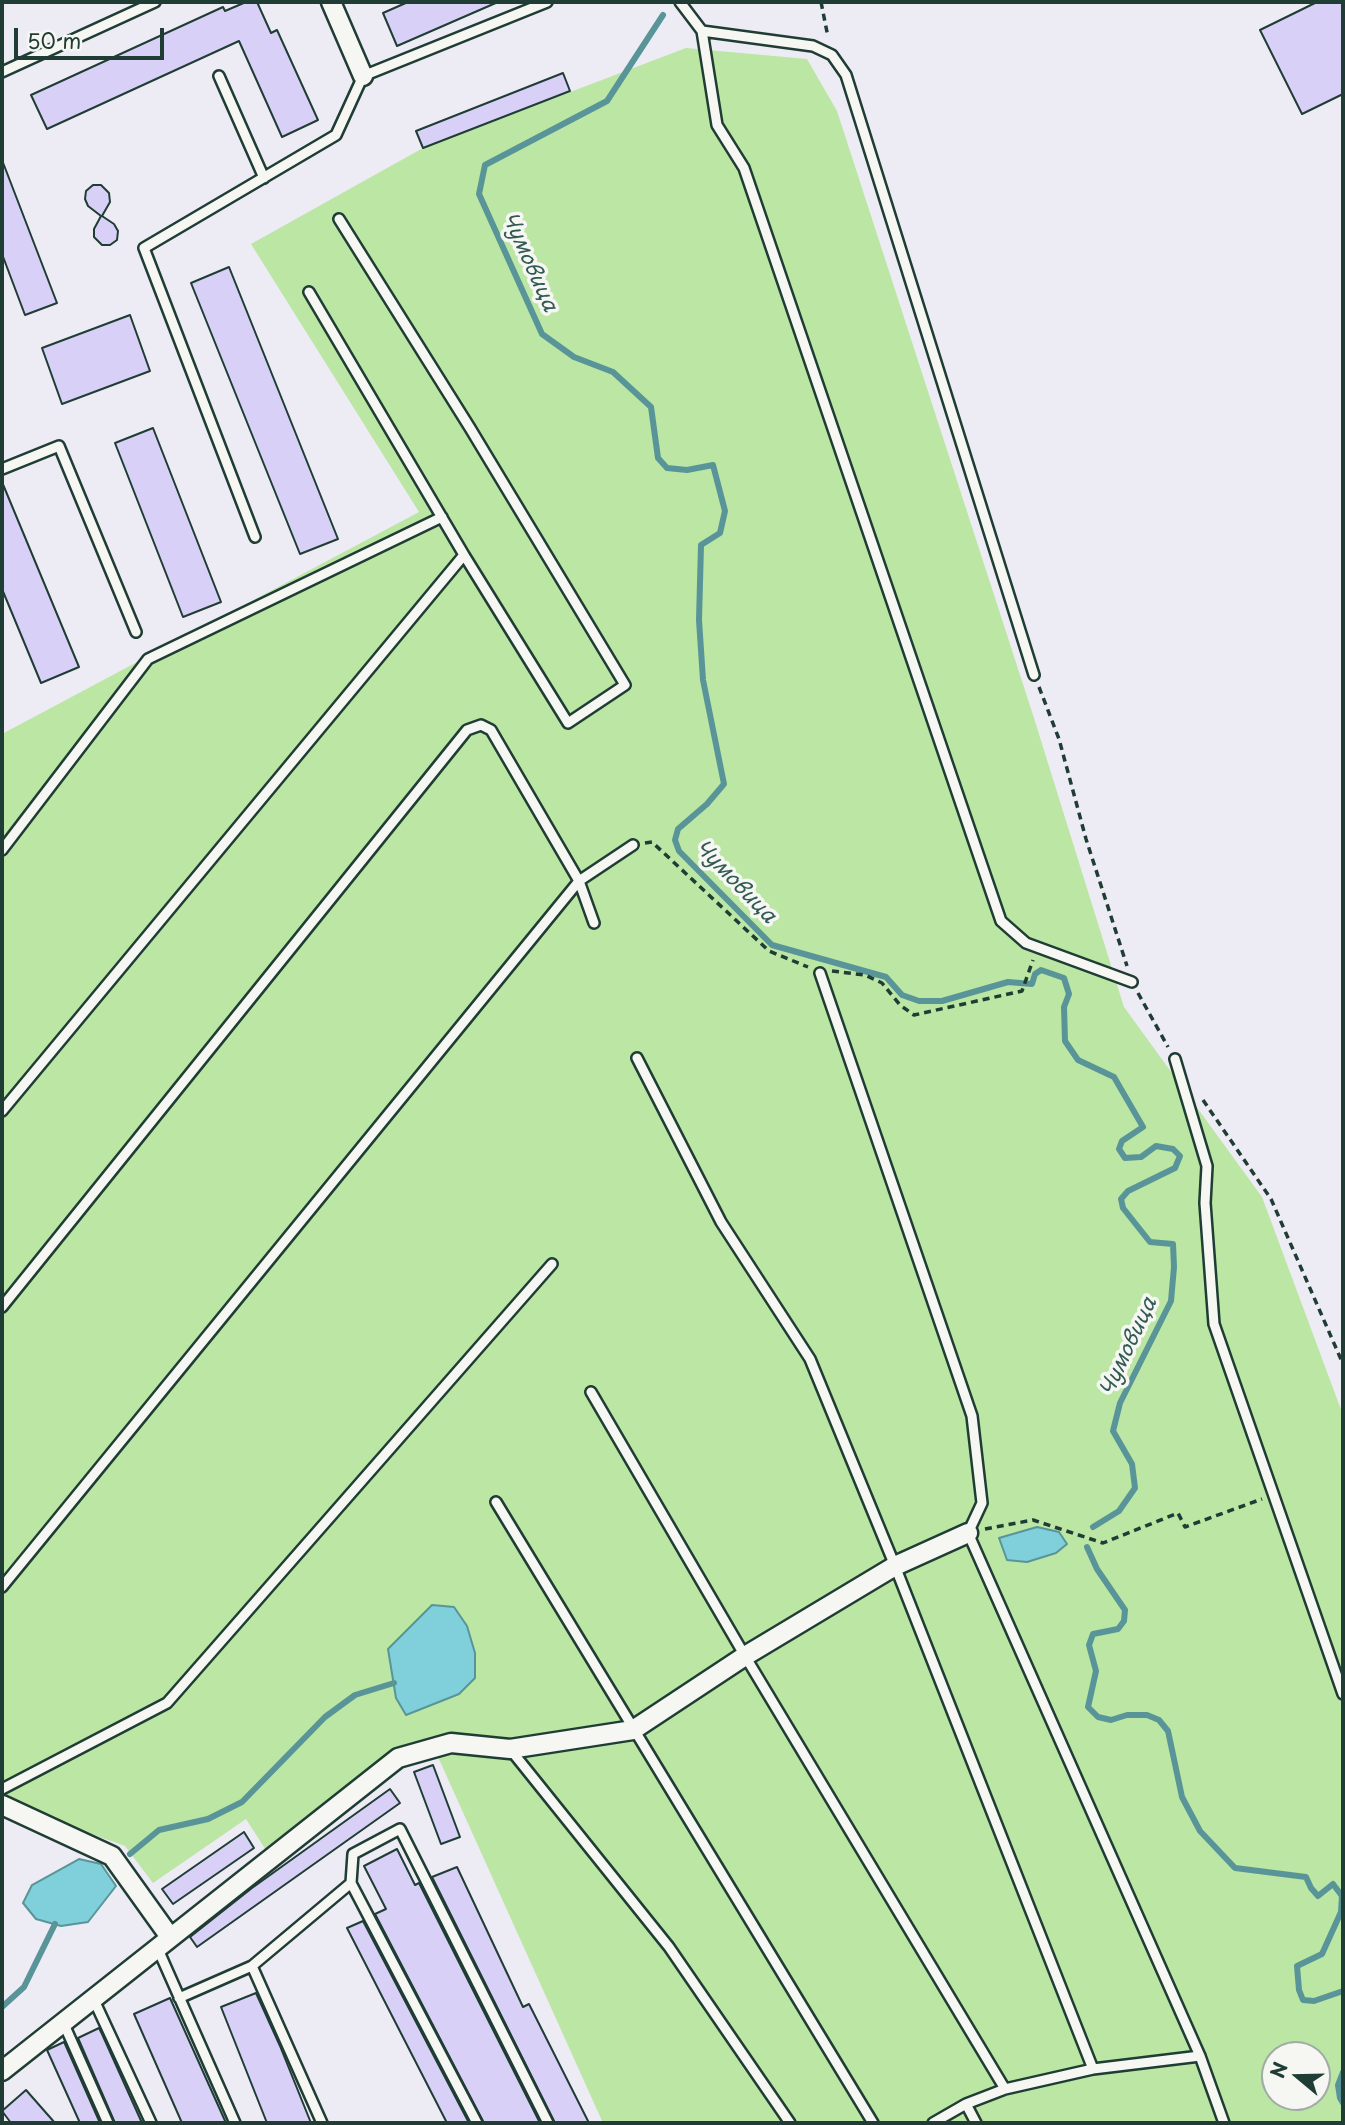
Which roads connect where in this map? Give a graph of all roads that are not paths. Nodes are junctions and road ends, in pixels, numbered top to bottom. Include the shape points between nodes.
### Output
1 (155, 2) edge
2 (331, 2) edge
3 (547, 2) edge
4 (680, 2) edge
5 (702, 30) junction
6 (2, 72) edge
7 (219, 76) dead end
8 (363, 76) junction
9 (264, 178) junction
10 (339, 219) dead end
11 (309, 292) dead end
12 (2, 469) edge
13 (442, 517) junction
14 (255, 537) dead end
15 (464, 555) junction
16 (136, 632) dead end
17 (1034, 675) road end
18 (633, 845) road end
19 (2, 850) edge
20 (579, 881) junction
21 (594, 923) dead end
22 (820, 973) road end
23 (1132, 982) road end
24 (637, 1058) dead end
25 (1175, 1059) road end
26 (2, 1111) edge
27 (552, 1264) dead end
28 (2, 1307) edge
29 (591, 1392) dead end
30 (496, 1502) dead end
31 (968, 1533) junction
32 (895, 1566) junction
33 (2, 1587) edge
34 (745, 1656) junction
35 (1343, 1694) edge
36 (633, 1730) junction
37 (510, 1749) junction
38 (2, 1789) edge
39 (2, 1805) edge
40 (351, 1882) junction
41 (163, 1942) junction
42 (252, 1966) junction
43 (93, 1998) junction
44 (179, 1998) junction
45 (63, 2022) junction
46 (1200, 2056) junction
47 (1093, 2069) junction
48 (2, 2071) edge
49 (1005, 2089) junction
50 (966, 2104) junction
51 (108, 2123) edge
52 (151, 2123) edge
53 (235, 2123) edge
54 (322, 2123) edge
55 (477, 2123) edge
56 (548, 2123) edge
57 (790, 2123) edge
58 (873, 2123) edge
59 (933, 2123) edge
60 (976, 2123) edge
61 (1224, 2123) edge

1 - 6 lane
2 - 8 street
3 - 8 lane
4 - 5 lane
5 - 17 lane via 813,46 832,55 846,75
5 - 23 lane via 717,125 744,168 1002,921 1026,943
7 - 9 lane
8 - 9 lane via 336,135
9 - 14 lane via 144,248
10 - 15 lane via 625,685 568,723
11 - 13 lane
12 - 16 lane via 58,446
13 - 15 lane
13 - 19 lane via 148,659
15 - 26 lane
18 - 20 lane
20 - 21 lane
20 - 28 lane via 491,730 481,725 467,730
20 - 33 lane
22 - 31 lane via 972,1416 982,1503
24 - 32 lane via 722,1222 810,1359
25 - 35 lane via 1207,1166 1205,1203 1214,1324
27 - 38 lane via 167,1703
29 - 34 lane
30 - 36 lane
31 - 32 street
31 - 46 lane
32 - 34 street
32 - 47 lane
34 - 36 street
34 - 49 lane
36 - 37 street
36 - 58 lane
37 - 41 street via 451,1744 398,1758
37 - 57 lane via 669,1947
39 - 41 street via 111,1856
40 - 42 lane
40 - 55 lane
40 - 56 lane via 353,1854 400,1829
41 - 43 street
41 - 44 lane
42 - 44 lane
42 - 54 lane
43 - 45 street
43 - 52 lane
44 - 53 lane
45 - 48 street
45 - 51 lane
46 - 47 lane
46 - 61 lane
47 - 49 lane
49 - 50 lane
50 - 59 lane
50 - 60 lane

